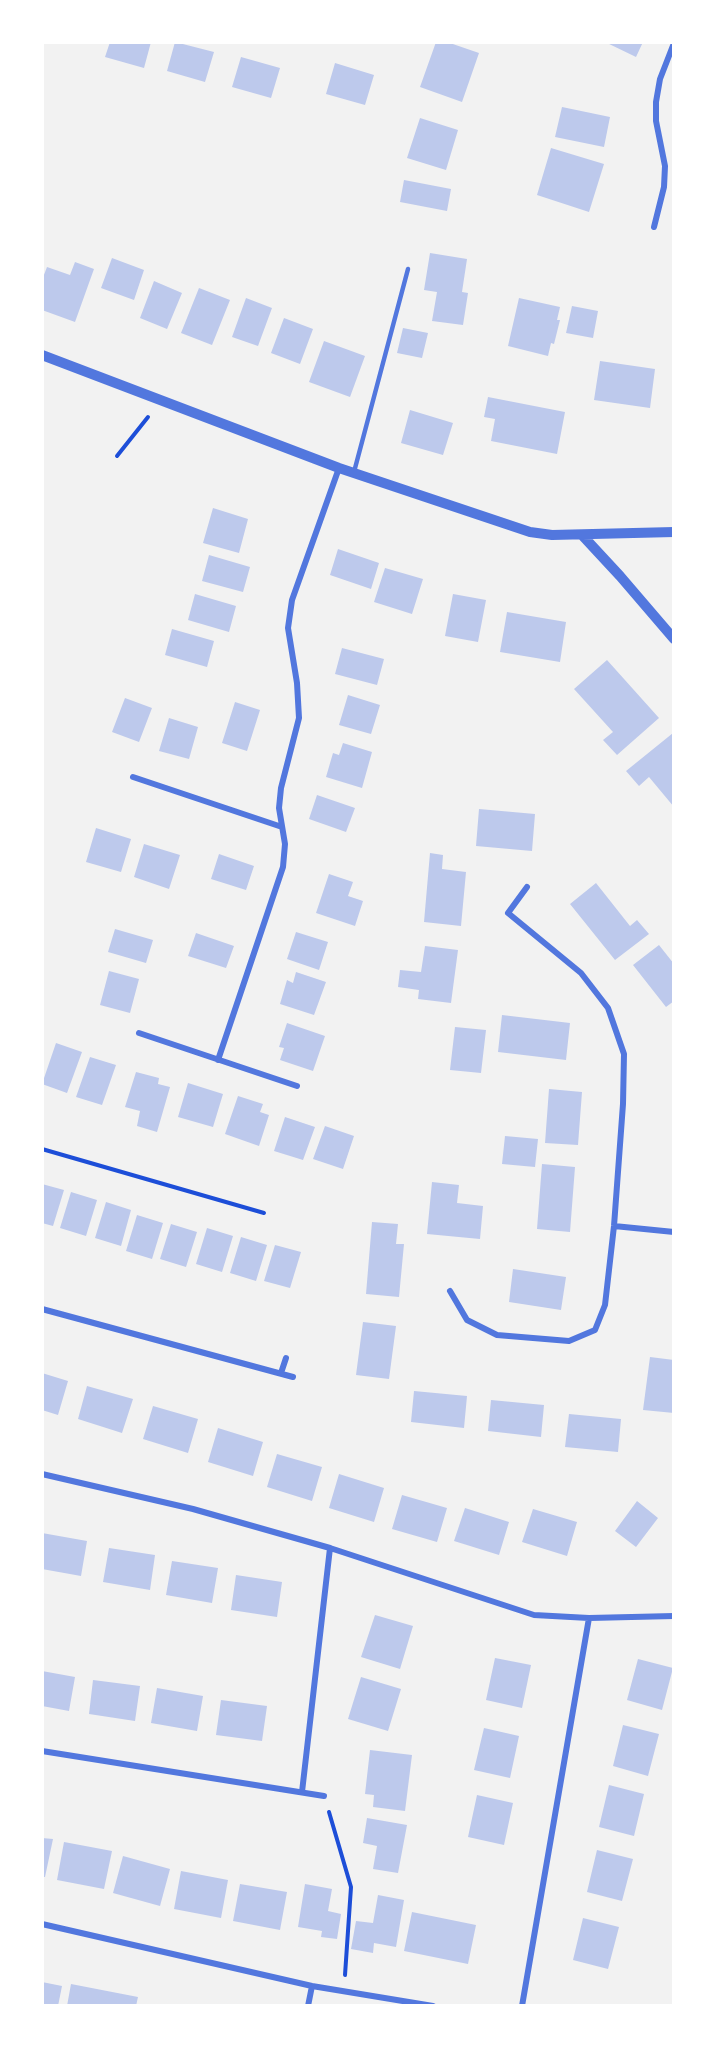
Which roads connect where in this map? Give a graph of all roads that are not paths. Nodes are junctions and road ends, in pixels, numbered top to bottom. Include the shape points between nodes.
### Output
1 (674, 43) edge
2 (654, 226) dead end
3 (408, 269) dead end
4 (42, 355) edge
5 (339, 468) junction
6 (353, 473) junction
7 (674, 532) edge
8 (582, 535) junction
9 (674, 639) edge
10 (133, 777) dead end
11 (282, 827) junction
12 (527, 887) dead end
13 (139, 1033) dead end
14 (218, 1060) junction
15 (297, 1086) dead end
16 (614, 1226) junction
17 (674, 1232) edge
18 (450, 1290) dead end
19 (42, 1309) edge
20 (286, 1358) dead end
21 (281, 1373) junction
22 (293, 1377) dead end
23 (42, 1474) edge
24 (330, 1548) junction
25 (674, 1616) edge
26 (589, 1618) junction
27 (42, 1751) edge
28 (303, 1792) junction
29 (324, 1796) road end
30 (42, 1924) edge
31 (312, 1986) junction
32 (308, 2006) edge
33 (433, 2006) edge
34 (522, 2006) edge

1 - 2 street via 656,102 665,166
3 - 6 lane
4 - 5 street
5 - 6 street
5 - 11 street via 292,600 288,628 299,718 281,788
6 - 8 street via 530,532
7 - 8 street
8 - 9 street
10 - 11 street
11 - 14 street via 283,867
12 - 16 street via 508,913 581,973 608,1008 624,1054
13 - 14 street
14 - 15 street
16 - 17 street
16 - 18 street via 602,1313 595,1330 569,1341 497,1335 467,1320
19 - 21 street
20 - 21 street
21 - 22 street
23 - 24 street via 193,1509
24 - 26 street via 534,1615
24 - 28 street
25 - 26 street
26 - 34 street
27 - 28 street
28 - 29 street
30 - 31 street
31 - 32 street
31 - 33 street

